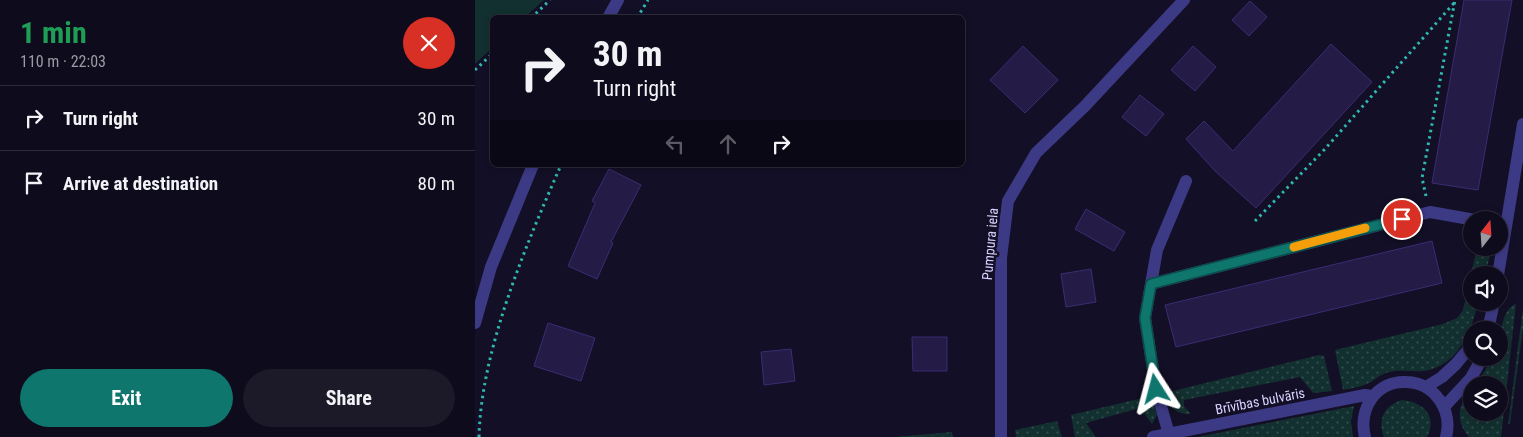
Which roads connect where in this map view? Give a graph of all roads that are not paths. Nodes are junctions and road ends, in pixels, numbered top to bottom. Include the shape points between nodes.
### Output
1 (618, 0) edge
2 (1184, 0) edge
3 (610, 15) edge
4 (1523, 124) edge
5 (532, 167) edge
6 (1186, 181) dead end
7 (1505, 211) edge
8 (1463, 218) edge
9 (1151, 284) junction
10 (475, 323) edge
11 (1463, 355) edge
12 (1478, 366) edge
13 (1426, 387) junction
14 (1373, 396) junction
15 (1444, 407) junction
16 (1169, 434) junction
17 (1001, 437) edge
18 (1153, 437) edge
19 (1365, 437) edge
20 (1446, 437) edge

1 - 3 street
2 - 17 street, Pumpura iela via 1085,106 1036,153 1008,201 1001,258
4 - 7 street
5 - 10 street via 491,267
6 - 9 street via 1157,250
8 - 9 street via 1430,212
9 - 16 street via 1145,318 1156,389
11 - 13 street
12 - 15 street via 1471,378
13 - 14 street, Brīvības bulvāris via 1398,383 1388,385
13 - 15 street
14 - 16 street, Brīvības bulvāris
14 - 19 street via 1365,410 1362,427
15 - 20 street via 1448,421
16 - 18 street, Brīvības bulvāris

